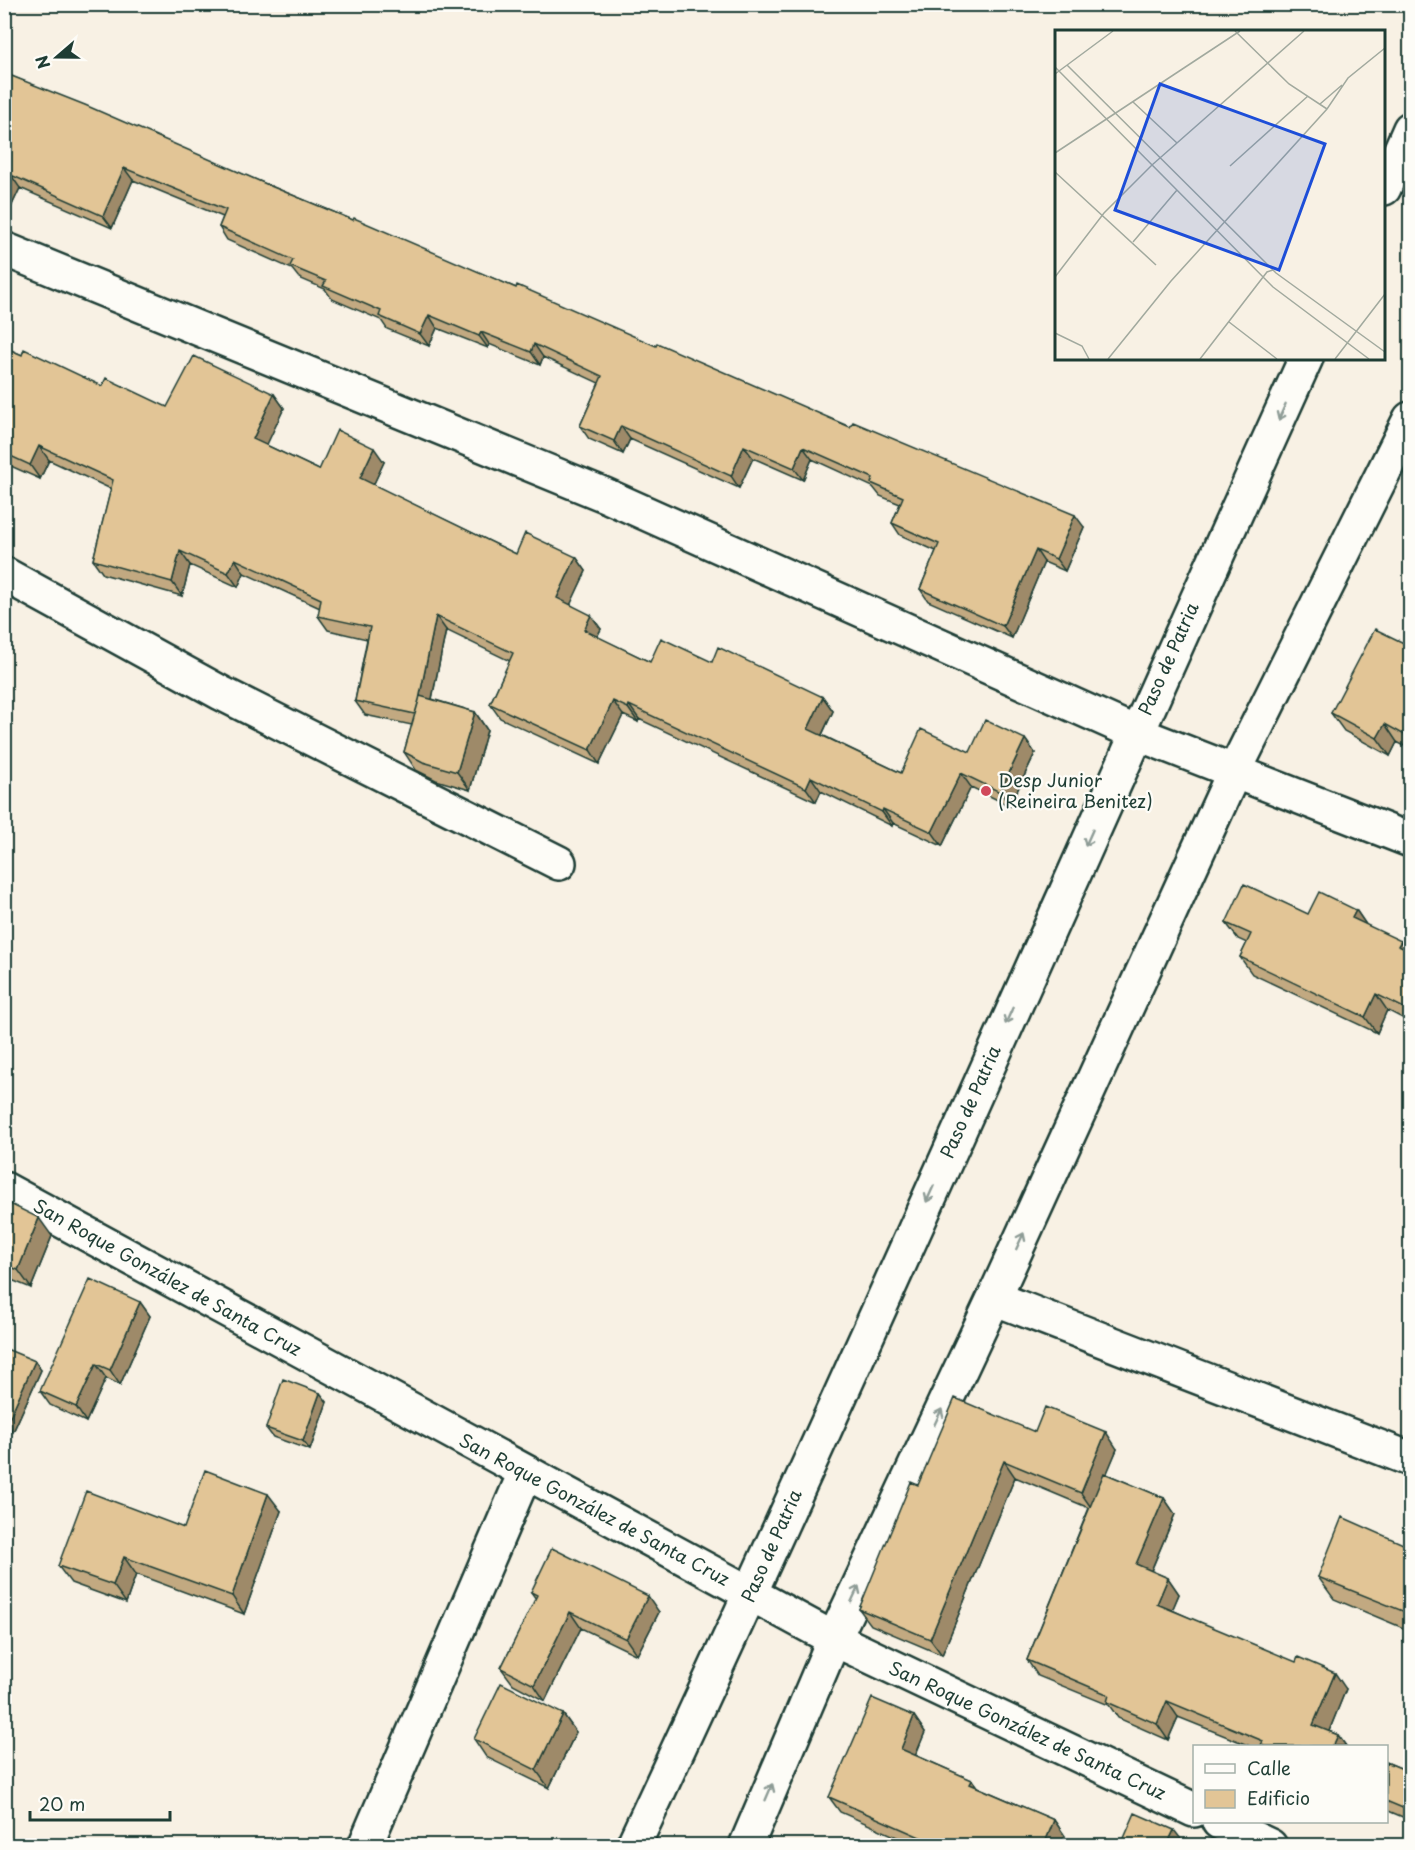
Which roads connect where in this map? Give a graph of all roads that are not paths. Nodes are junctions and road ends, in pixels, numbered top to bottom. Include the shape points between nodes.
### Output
1 (1410, 129) edge
2 (1385, 184) edge
3 (4, 249) edge
4 (1305, 360) edge
5 (1410, 419) edge
6 (4, 574) edge
7 (1136, 733) junction
8 (1234, 772) junction
9 (1410, 840) edge
10 (559, 863) dead end
11 (4, 1189) edge
12 (994, 1298) junction
13 (1410, 1459) edge
14 (525, 1473) junction
15 (751, 1595) junction
16 (834, 1639) junction
17 (1193, 1810) edge
18 (1223, 1823) edge
19 (365, 1845) edge
20 (633, 1845) edge
21 (746, 1845) edge
22 (1270, 1845) edge

1 - 2 street
3 - 7 street via 605,495
4 -> 7 street, Paso de Patria
5 - 8 street
6 - 10 street via 221,693
7 - 8 street
7 -> 15 street, Paso de Patria
8 - 9 street
12 -> 8 street
11 - 14 street, San Roque González de Santa Cruz
12 - 13 street
16 -> 12 street
14 - 15 street, San Roque González de Santa Cruz
14 - 19 street
15 - 16 street, San Roque González de Santa Cruz
15 - 20 street, Paso de Patria
16 - 17 street, San Roque González de Santa Cruz
21 -> 16 street
18 - 22 street

